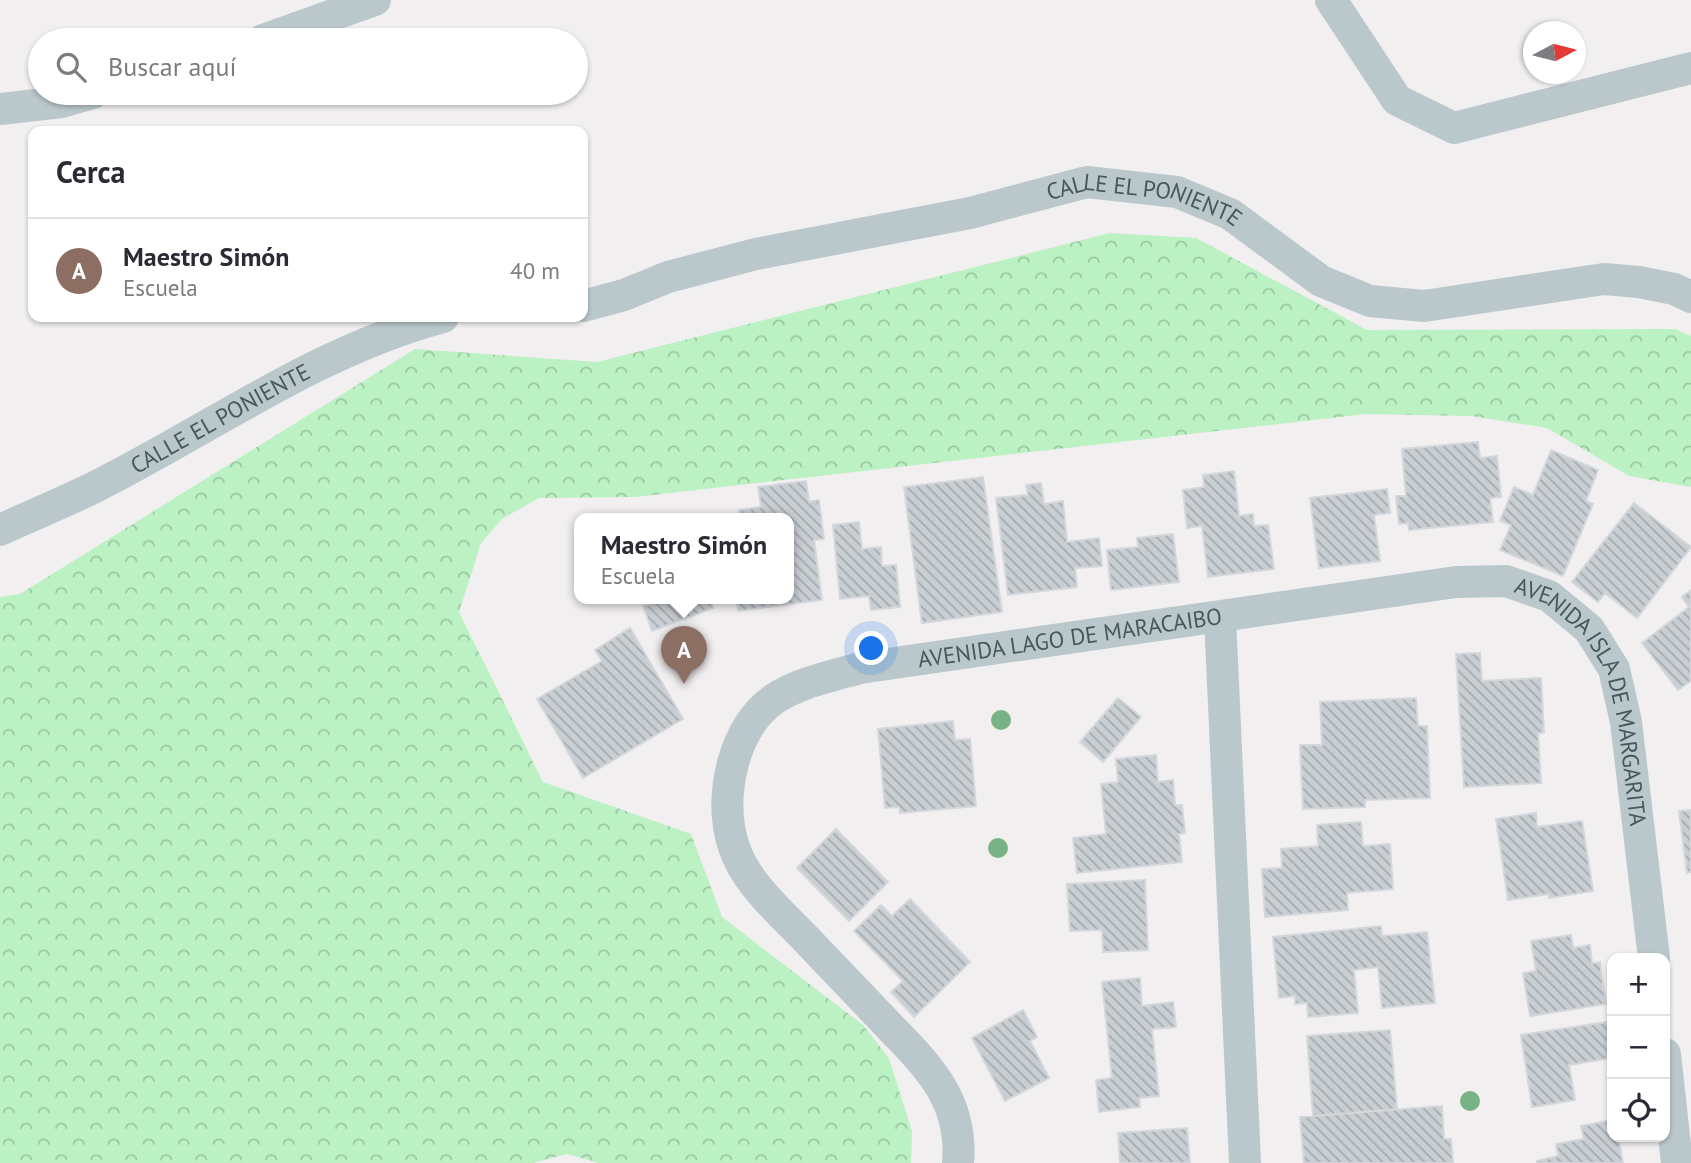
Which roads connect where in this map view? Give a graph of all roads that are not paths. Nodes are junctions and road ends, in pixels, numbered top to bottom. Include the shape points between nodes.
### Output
1 (375, 0) edge
2 (1331, 0) edge
3 (297, 28) edge
4 (1691, 68) edge
5 (35, 105) edge
6 (0, 109) edge
7 (1691, 297) edge
8 (588, 305) edge
9 (423, 322) edge
10 (0, 530) edge
11 (1220, 618) junction
12 (1653, 953) edge
13 (1668, 1079) edge
14 (958, 1163) edge
15 (1245, 1163) edge
16 (1677, 1163) edge

1 - 3 street
2 - 4 street via 1397,100 1454,128
5 - 6 street
7 - 8 street, CALLE EL PONIENTE via 1674,289 1604,279 1424,306 1370,301 1321,281 1230,214 1177,192 1087,182 970,213 756,254
9 - 10 street, CALLE EL PONIENTE via 400,328 286,380 93,488
11 - 12 street, AVENIDA ISLA DE MARGARITA via 1456,582 1506,582 1549,596 1589,629 1614,669 1626,722
11 - 14 street, AVENIDA LAGO DE MARACAIBO via 860,668 803,684 767,702 740,738 730,775 727,813 734,849 757,888 932,1070 954,1112
11 - 15 street, AVENIDA LAGO DE MARACAIBO
13 - 16 street

